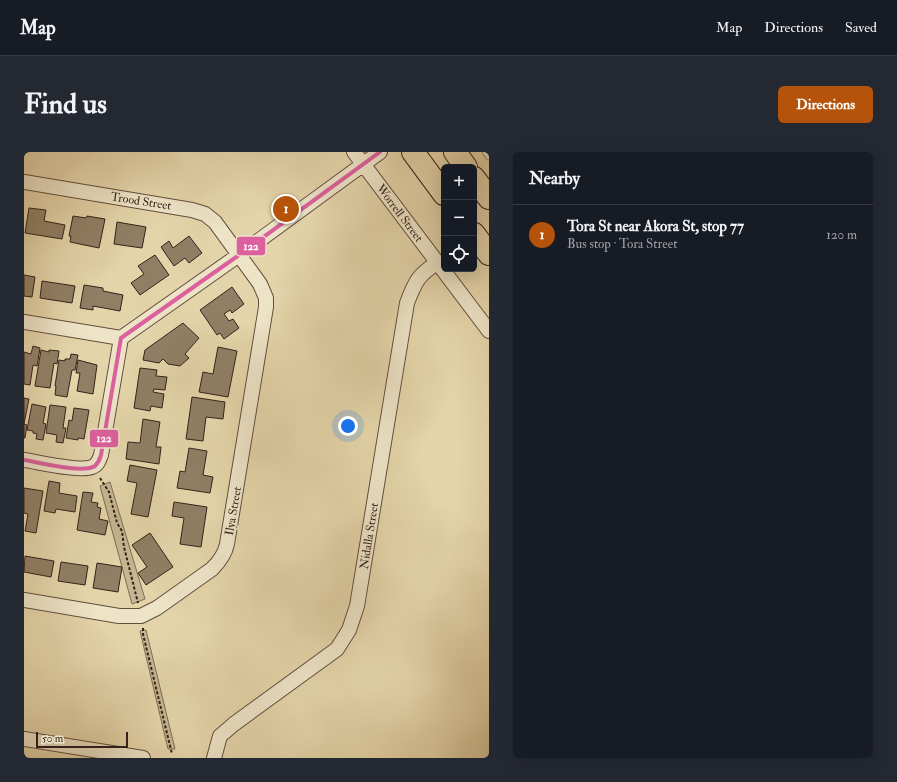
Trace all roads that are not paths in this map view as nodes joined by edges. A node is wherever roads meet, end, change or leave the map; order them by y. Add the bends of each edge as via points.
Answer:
1 (354, 152) edge
2 (413, 152) edge
3 (455, 152) edge
4 (486, 152) edge
5 (378, 153) edge
6 (489, 156) edge
7 (364, 164) junction
8 (464, 164) edge
9 (24, 182) edge
10 (477, 182) edge
11 (441, 190) edge
12 (489, 198) edge
13 (476, 236) edge
14 (489, 254) edge
15 (239, 255) junction
16 (437, 263) junction
17 (24, 322) edge
18 (489, 331) edge
19 (121, 338) junction
20 (24, 460) edge
21 (24, 600) edge
22 (24, 739) edge
23 (143, 758) edge
24 (214, 758) edge

1 - 7 street, Worrell Street
2 - 11 highway
3 - 8 highway
4 - 6 lane
5 - 7 street
7 - 15 street
7 - 16 street, Worrell Street
9 - 15 street, Trood Street via 199,211 215,222
10 - 12 highway
13 - 14 highway
15 - 19 street
15 - 21 street, Ilya Street via 262,288 266,307 227,544 222,557 212,569 157,608 141,616 119,616
16 - 18 street, Worrell Street
16 - 24 street, Nidalla Street via 423,273 414,284 407,303 357,606 349,630 337,649 220,736
17 - 19 street
19 - 20 street via 101,454 97,464 81,469
22 - 23 street

